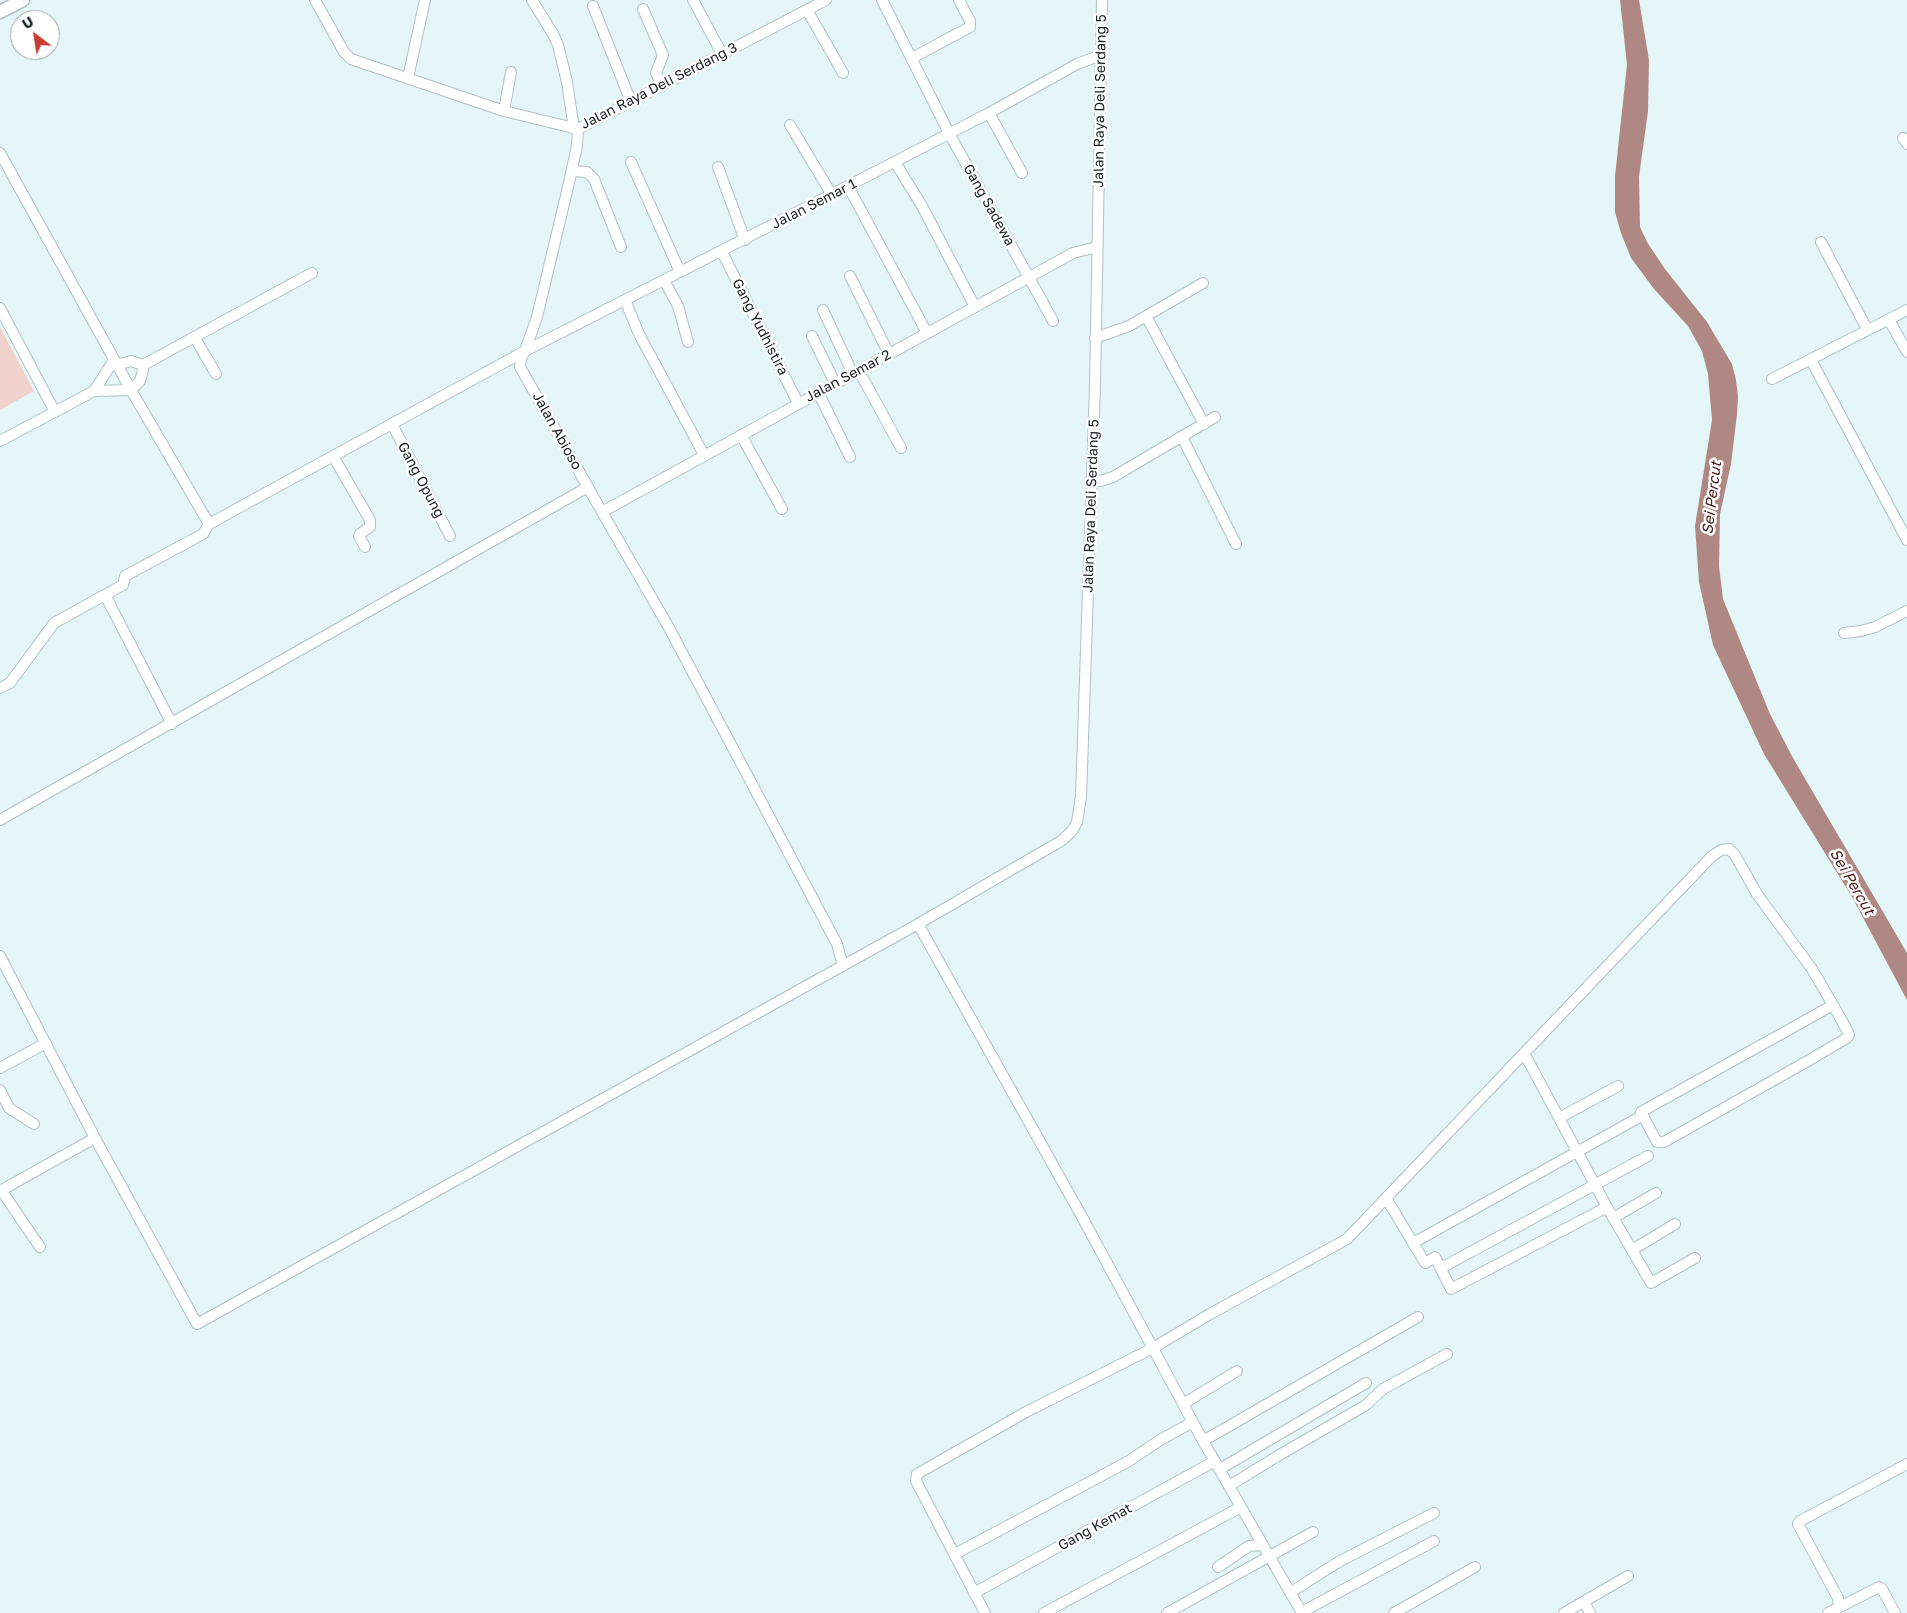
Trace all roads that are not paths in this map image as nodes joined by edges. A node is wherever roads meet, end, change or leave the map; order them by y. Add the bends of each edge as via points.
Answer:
1 (23, 0) edge
2 (315, 0) edge
3 (425, 0) edge
4 (532, 0) edge
5 (692, 0) edge
6 (882, 0) edge
7 (959, 0) edge
8 (1102, 0) edge
9 (820, 1) edge
10 (593, 6) dead end
11 (643, 9) dead end
12 (806, 10) junction
13 (0, 12) edge
14 (722, 54) junction
15 (1098, 55) junction
16 (912, 58) junction
17 (511, 72) dead end
18 (843, 73) dead end
19 (408, 78) junction
20 (662, 86) junction
21 (631, 102) junction
22 (504, 111) junction
23 (989, 113) junction
24 (790, 125) dead end
25 (576, 129) junction
26 (949, 133) junction
27 (0, 153) edge
28 (631, 162) dead end
29 (895, 162) junction
30 (718, 167) dead end
31 (572, 170) junction
32 (1022, 173) dead end
33 (848, 186) junction
34 (832, 195) junction
35 (745, 240) junction
36 (1821, 242) dead end
37 (622, 247) dead end
38 (1096, 247) junction
39 (722, 252) junction
40 (680, 272) junction
41 (312, 273) dead end
42 (850, 276) dead end
43 (1029, 277) junction
44 (664, 280) junction
45 (1203, 283) dead end
46 (625, 300) junction
47 (975, 307) junction
48 (0, 308) edge
49 (823, 310) dead end
50 (1907, 310) edge
51 (1146, 316) junction
52 (1889, 320) junction
53 (1053, 322) dead end
54 (1867, 330) junction
55 (927, 333) junction
56 (812, 336) dead end
57 (195, 338) junction
58 (1095, 338) junction
59 (688, 342) dead end
60 (533, 347) junction
61 (1907, 352) edge
62 (889, 354) junction
63 (1811, 360) junction
64 (116, 362) junction
65 (143, 365) junction
66 (856, 372) junction
67 (216, 374) dead end
68 (1772, 379) dead end
69 (836, 383) junction
70 (131, 390) junction
71 (94, 391) junction
72 (818, 392) junction
73 (798, 403) junction
74 (55, 412) junction
75 (1215, 417) dead end
76 (392, 424) junction
77 (1204, 424) junction
78 (741, 435) junction
79 (1182, 437) junction
80 (0, 441) edge
81 (901, 448) dead end
82 (704, 455) junction
83 (333, 456) junction
84 (850, 457) dead end
85 (1092, 480) junction
86 (588, 487) junction
87 (782, 509) dead end
88 (602, 512) junction
89 (209, 524) junction
90 (450, 536) dead end
91 (1907, 540) edge
92 (1236, 544) dead end
93 (365, 547) dead end
94 (104, 595) junction
95 (1907, 611) edge
96 (1844, 632) dead end
97 (0, 688) edge
98 (172, 724) junction
99 (0, 820) edge
100 (918, 924) junction
101 (0, 956) edge
102 (842, 966) junction
103 (1833, 1005) junction
104 (46, 1043) junction
105 (1524, 1053) junction
106 (0, 1068) edge
107 (1618, 1086) dead end
108 (0, 1090) edge
109 (1559, 1118) junction
110 (1638, 1118) dead end
111 (34, 1124) dead end
112 (95, 1138) junction
113 (1577, 1152) junction
114 (1648, 1156) dead end
115 (1595, 1184) junction
116 (1, 1191) edge
117 (1656, 1194) dead end
118 (1386, 1198) junction
119 (1607, 1207) junction
120 (1613, 1218) junction
121 (1675, 1224) dead end
122 (1413, 1243) junction
123 (40, 1247) dead end
124 (1632, 1250) junction
125 (1695, 1258) dead end
126 (1441, 1268) junction
127 (1418, 1317) dead end
128 (1153, 1348) junction
129 (1447, 1354) dead end
130 (1237, 1372) dead end
131 (1366, 1383) dead end
132 (1183, 1404) junction
133 (1193, 1422) junction
134 (1203, 1441) junction
135 (1907, 1464) edge
136 (1218, 1465) junction
137 (1229, 1486) junction
138 (1241, 1507) junction
139 (1434, 1513) dead end
140 (1313, 1532) dead end
141 (1434, 1541) dead end
142 (1263, 1545) junction
143 (955, 1554) junction
144 (1270, 1556) junction
145 (1218, 1567) dead end
146 (1475, 1567) dead end
147 (1628, 1576) dead end
148 (1291, 1592) junction
149 (974, 1593) junction
150 (1584, 1602) junction
151 (1839, 1607) junction
152 (1299, 1612) edge
153 (984, 1613) edge
154 (1044, 1613) edge
155 (1167, 1613) edge
156 (1394, 1613) edge
157 (1564, 1613) edge
158 (1590, 1613) edge
159 (1828, 1613) edge
160 (1895, 1613) edge

1 - 13 main road
2 - 19 street, Jalan Raya Deli Serdang 3 via 350,59
3 - 19 street
4 - 25 street, Jalan Abioso via 558,45
5 - 14 street
6 - 16 street, Gang Sadewa
7 - 16 street via 970,27
8 - 15 street, Jalan Raya Deli Serdang 5
9 - 12 street, Jalan Raya Deli Serdang 3
10 - 21 street
11 - 20 street via 663,55 656,73
12 - 14 street, Jalan Raya Deli Serdang 3
12 - 18 street
14 - 20 street, Jalan Raya Deli Serdang 3
15 - 23 street, Jalan Semar 1
15 - 38 street, Jalan Raya Deli Serdang 5
16 - 26 street, Gang Sadewa
17 - 22 street
19 - 22 street, Jalan Raya Deli Serdang 3
20 - 21 street, Jalan Raya Deli Serdang 3
21 - 25 street, Jalan Raya Deli Serdang 3
22 - 25 street, Jalan Raya Deli Serdang 3
23 - 26 street, Jalan Semar 1
23 - 32 street
24 - 34 street
25 - 31 street, Jalan Abioso via 577,146
26 - 29 street, Jalan Semar 1
26 - 43 street, Gang Sadewa
27 - 64 street
28 - 40 street
29 - 33 street, Jalan Semar 1
29 - 47 street
30 - 35 street
31 - 37 street via 587,172 594,179
31 - 60 street, Jalan Abioso
33 - 34 street, Jalan Semar 1
33 - 55 street
34 - 35 street, Jalan Semar 1
35 - 39 street, Jalan Semar 1
36 - 54 street
38 - 43 street, Jalan Semar 2 via 1073,253
38 - 58 street, Jalan Raya Deli Serdang 5
39 - 40 street, Jalan Semar 1
39 - 73 street, Gang Yudhistira
40 - 44 street, Jalan Semar 1
41 - 57 street
42 - 62 street
43 - 47 street, Jalan Semar 2
43 - 53 street, Gang Sadewa
44 - 46 street, Jalan Semar 1
44 - 59 street via 678,306
45 - 51 street
46 - 60 street, Jalan Semar 1
46 - 82 street via 639,334
47 - 55 street, Jalan Semar 2
48 - 74 street
49 - 66 street
50 - 52 street
51 - 58 street
51 - 77 street
52 - 54 street
52 - 61 street
54 - 63 street
55 - 62 street, Jalan Semar 2
56 - 69 street
57 - 65 street
57 - 67 street
58 - 85 street, Jalan Raya Deli Serdang 5
60 - 76 street, Jalan Semar 1
60 - 86 street, Jalan Abioso via 521,358 520,366
62 - 66 street, Jalan Semar 2
63 - 68 street
63 - 91 street
64 - 65 street via 131,361
64 - 70 street
64 - 71 street
65 - 70 street via 140,381
66 - 69 street, Jalan Semar 2
66 - 81 street
69 - 72 street, Jalan Semar 2
70 - 71 street
70 - 89 street
71 - 74 street
72 - 73 street, Jalan Semar 2
72 - 84 street
73 - 78 street, Jalan Semar 2
74 - 80 street
75 - 77 street
76 - 83 street, Jalan Semar 1
76 - 90 street, Gang Opung
77 - 79 street
78 - 82 street, Jalan Semar 2
78 - 87 street
79 - 85 street via 1113,477 1101,482
79 - 92 street
82 - 88 street, Jalan Semar 2
83 - 89 street, Jalan Semar 1
83 - 93 street via 371,523 359,538
85 - 100 street, Jalan Raya Deli Serdang 5 via 1081,797 1077,822 1061,841
86 - 88 street, Jalan Abioso
86 - 98 street
88 - 102 street, Jalan Abioso via 668,626 784,843 837,944
89 - 94 street, Jalan Semar 1 via 203,534 124,576 123,584
94 - 97 street via 54,623 10,683
94 - 98 street
95 - 96 street via 1875,627
98 - 99 street
100 - 102 street, Jalan Raya Deli Serdang 5
100 - 128 street
101 - 104 street
102 - 112 street, Jalan Raya Deli Serdang 5 via 197,1324
103 - 103 street via 1641,1112 1657,1142 1664,1142 1847,1038 1848,1032
103 - 105 street via 1812,969 1757,894 1735,855 1729,849 1722,850 1711,857
104 - 106 street
104 - 112 street
105 - 109 street
105 - 118 street
107 - 109 street
108 - 111 street via 9,1108
109 - 113 street
110 - 113 street
112 - 116 street
113 - 115 street
113 - 122 street
114 - 115 street
115 - 119 street
115 - 126 street
116 - 123 street
117 - 120 street
118 - 122 street
118 - 128 street via 1341,1244
119 - 120 street
119 - 126 street via 1451,1289
120 - 124 street
121 - 124 street
122 - 126 street via 1425,1263 1435,1257
124 - 125 street via 1652,1283
127 - 134 street
128 - 132 street
128 - 143 street via 1026,1412 917,1474 916,1481
129 - 137 street via 1383,1389 1366,1405
130 - 132 street
131 - 136 street, Gang Kemat
132 - 133 street
133 - 134 street
133 - 143 street via 1129,1461
134 - 136 street
135 - 151 street via 1798,1524 1838,1598
136 - 137 street
136 - 149 street, Gang Kemat
137 - 138 street
138 - 142 street
138 - 154 street
139 - 148 street via 1340,1561
140 - 144 street
141 - 152 street
142 - 144 street
142 - 145 street via 1249,1546
143 - 149 street
144 - 148 street
144 - 155 street
146 - 156 street
147 - 150 street
148 - 152 street
149 - 153 street
150 - 157 street
150 - 158 street
151 - 159 street
151 - 160 street via 1879,1587

